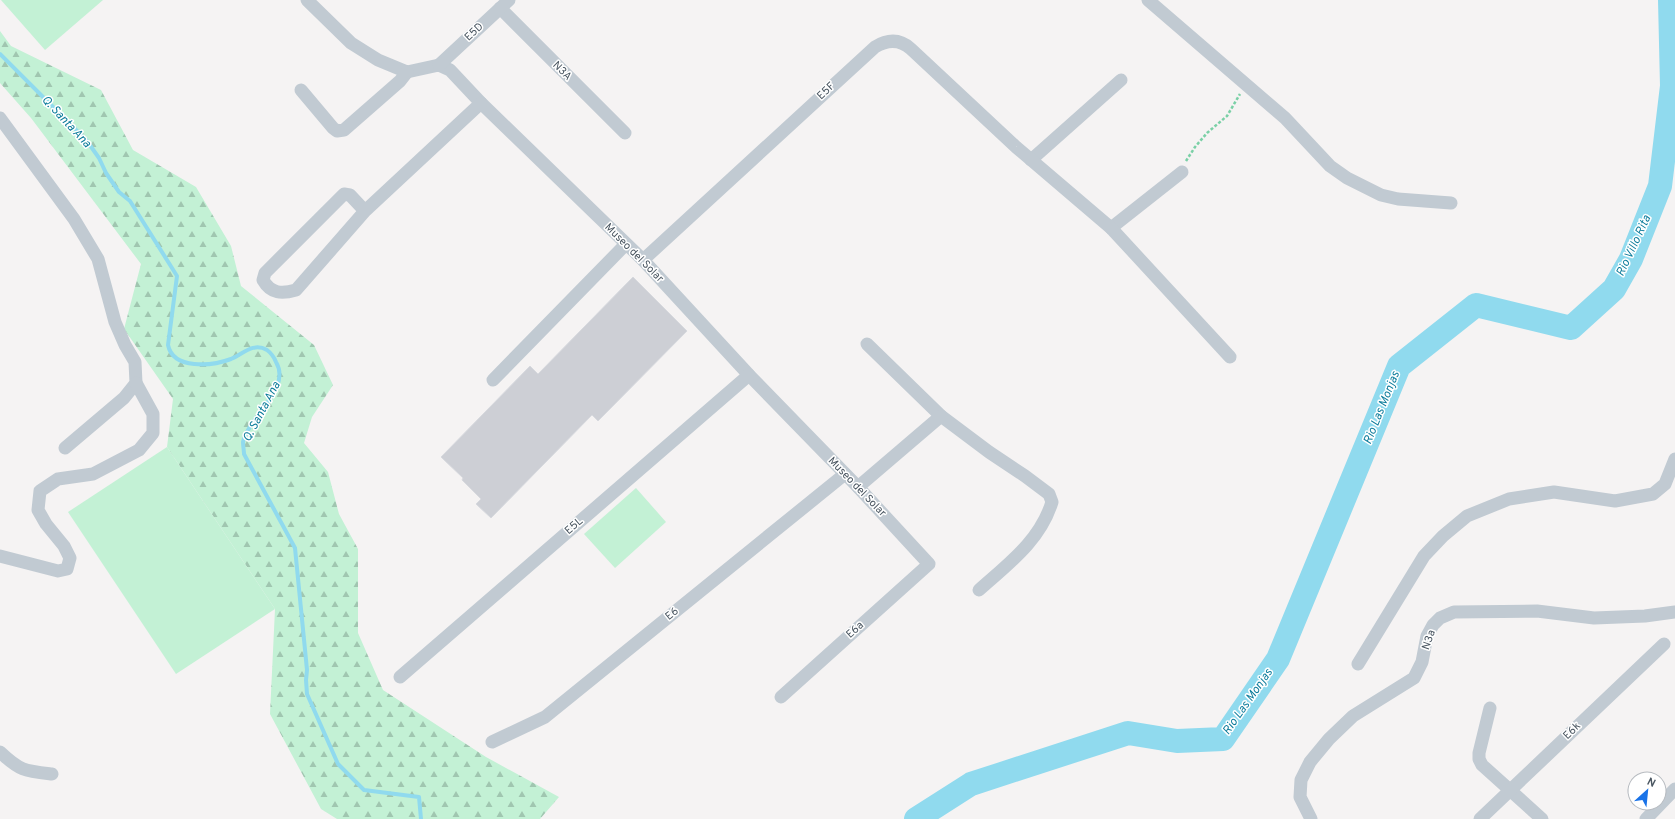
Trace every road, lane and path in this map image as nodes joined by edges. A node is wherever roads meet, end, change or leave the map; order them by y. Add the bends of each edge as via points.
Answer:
1 (307, 0) edge
2 (1148, 0) edge
3 (505, 4) edge
4 (439, 65) junction
5 (407, 72) junction
6 (1238, 78) junction
7 (1121, 80) dead end
8 (301, 90) dead end
9 (481, 103) junction
10 (0, 118) edge
11 (625, 133) dead end
12 (1031, 160) junction
13 (1182, 172) joint
14 (1451, 203) dead end
15 (364, 210) junction
16 (1111, 228) junction
17 (626, 244) junction
18 (643, 260) junction
19 (867, 344) dead end
20 (1230, 357) dead end
21 (749, 375) junction
22 (493, 380) dead end
23 (136, 383) junction
24 (942, 416) junction
25 (65, 448) dead end
26 (1675, 459) edge
27 (845, 474) junction
28 (858, 487) junction
29 (0, 556) edge
30 (929, 564) joint
31 (979, 590) dead end
32 (1675, 612) edge
33 (1664, 644) dead end
34 (1358, 664) dead end
35 (400, 677) dead end
36 (781, 697) dead end
37 (1490, 708) dead end
38 (492, 742) dead end
39 (0, 752) edge
40 (52, 774) dead end
41 (1675, 789) edge
42 (1511, 790) junction
43 (1311, 819) edge
44 (1480, 819) edge
45 (1542, 819) edge
46 (1646, 819) edge

1 - 5 street via 351,43 378,60
2 - 6 street
3 - 4 street, E5D
3 - 11 street, N3A
4 - 5 street
4 - 9 street, Museo del Solar via 450,70
5 - 8 street via 344,130 337,131 333,128
6 - 13 path via 1240,93 1235,104 1227,116 1195,147
6 - 14 street via 1285,118 1330,166 1347,178 1381,195 1398,199
7 - 12 street
9 - 15 street
9 - 17 street, Museo del Solar
10 - 23 street via 74,219 98,259 115,322 135,362
12 - 16 street, E5F
12 - 18 street, E5F via 905,44 890,40 882,42
13 - 16 street
15 - 15 street via 350,195 344,194 265,273 263,280 266,286 284,293 296,290
16 - 20 street, E5F
17 - 18 street, Museo del Solar
17 - 22 street
18 - 21 street, Museo del Solar
19 - 24 street
21 - 27 street, Museo del Solar
21 - 35 street, E5L
23 - 25 street via 124,398
23 - 29 street via 153,414 153,433 139,450 93,474 58,479 40,491 38,510 70,558 67,569 58,571
24 - 28 street
24 - 31 street via 1049,494 1052,502 1039,530 1024,550
26 - 34 street via 1665,484 1654,494 1615,501 1554,492 1509,499 1467,516 1424,556
27 - 28 street, Museo del Solar
27 - 38 street, E6 via 545,717
28 - 30 street, Museo del Solar
30 - 36 street, E6a
32 - 43 street, N3a via 1594,618 1537,611 1454,612 1440,618 1427,636 1422,662 1414,678 1353,716 1310,762 1302,780 1300,797
33 - 42 street, E6k
37 - 42 street via 1479,759 1482,766
39 - 40 street via 15,765 29,772
41 - 46 street
42 - 44 street, E6k
42 - 45 street

